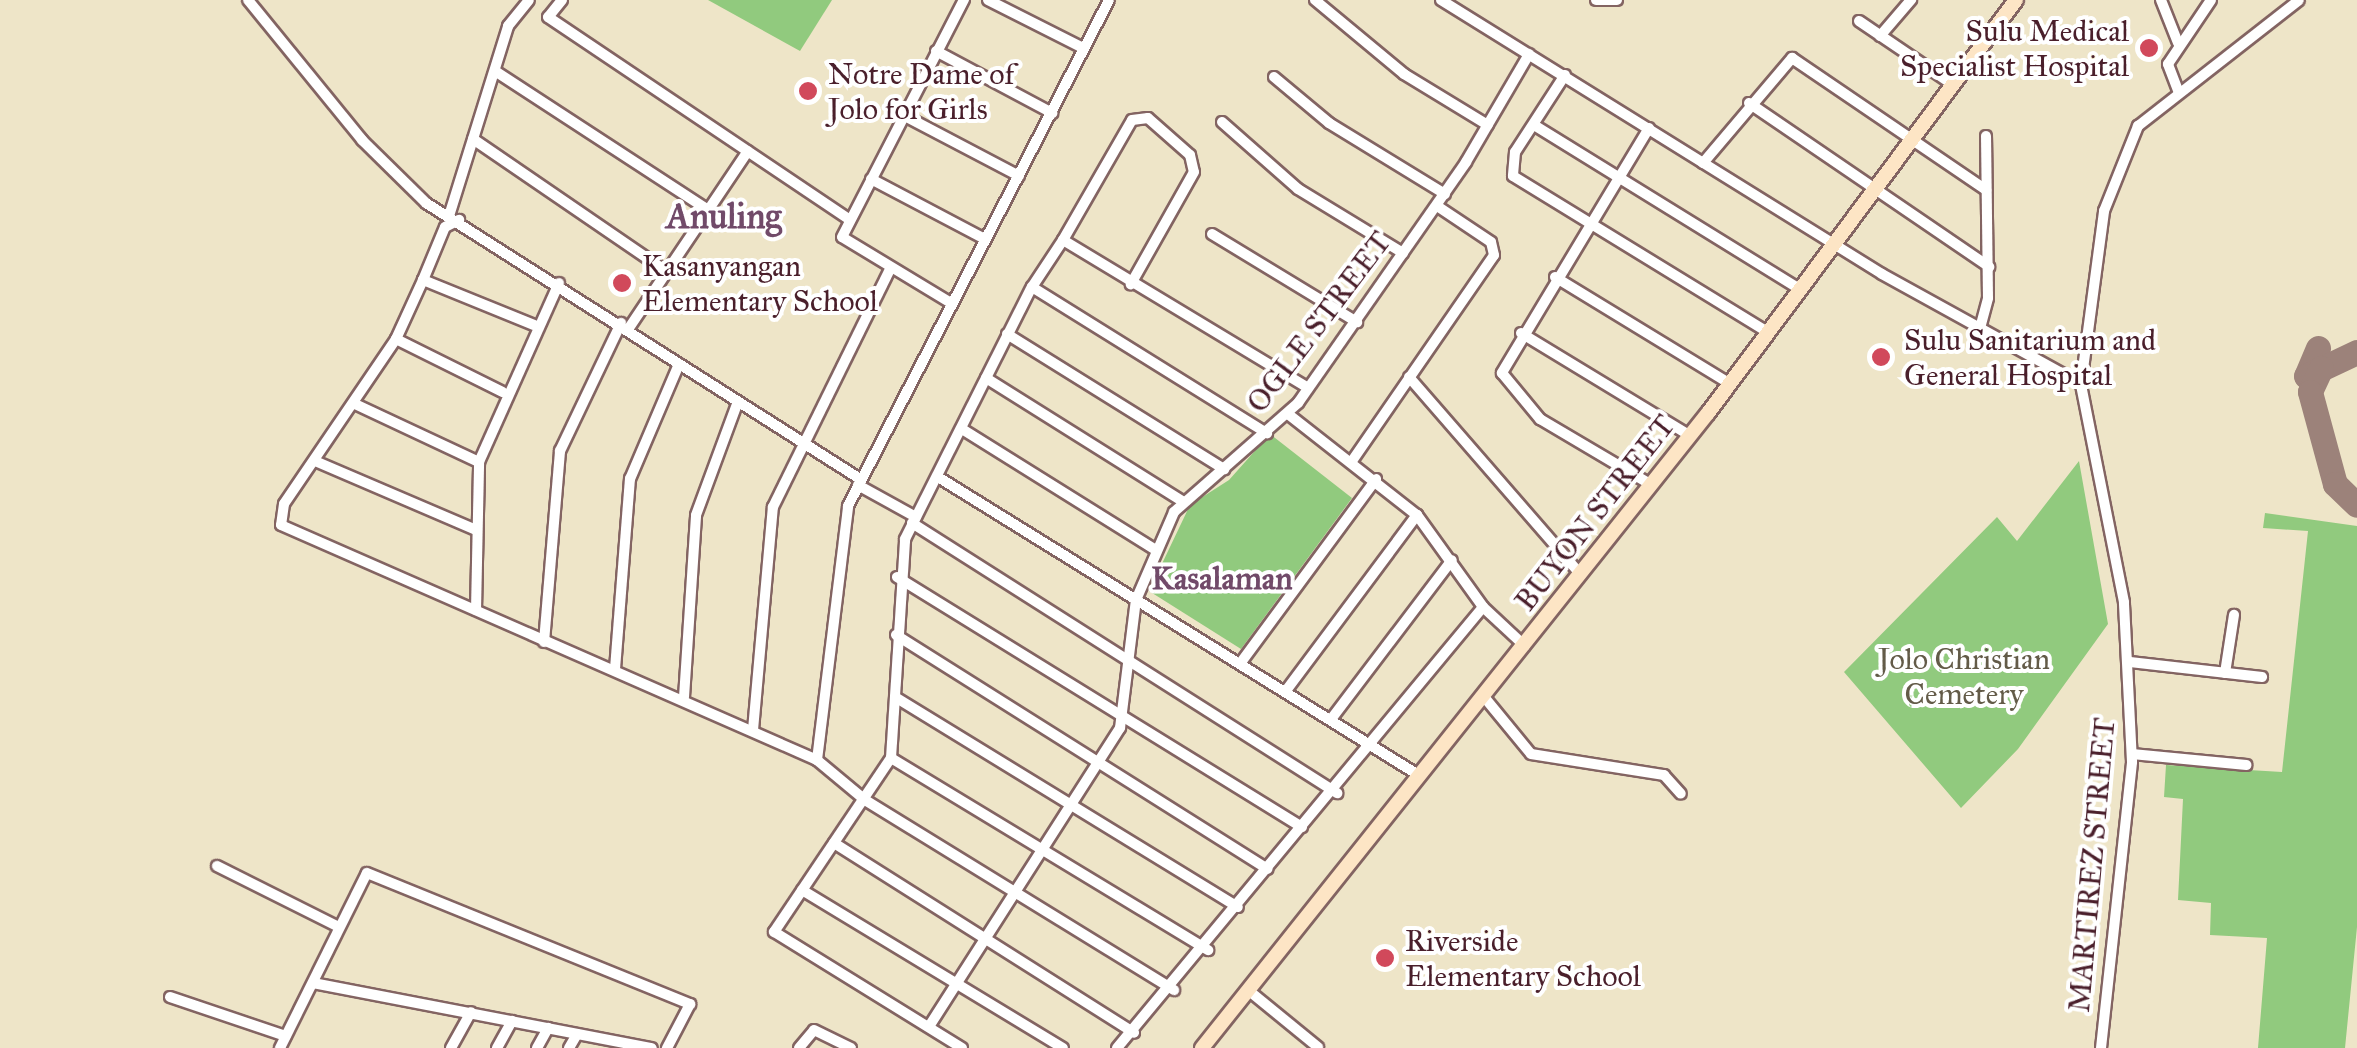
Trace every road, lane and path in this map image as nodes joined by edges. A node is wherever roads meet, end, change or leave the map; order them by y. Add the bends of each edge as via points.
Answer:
1 (248, 0) edge
2 (529, 0) edge
3 (562, 0) edge
4 (964, 0) edge
5 (988, 0) edge
6 (1109, 0) edge
7 (1315, 0) edge
8 (1441, 0) edge
9 (1596, 0) edge
10 (1616, 0) edge
11 (1911, 0) edge
12 (2016, 0) edge
13 (2161, 0) edge
14 (2211, 0) edge
15 (2299, 0) edge
16 (1858, 21) dead end
17 (1880, 36) junction
18 (2178, 43) junction
19 (1083, 48) junction
20 (936, 51) junction
21 (1528, 54) junction
22 (495, 70) junction
23 (1274, 76) dead end
24 (1565, 76) junction
25 (1952, 84) junction
26 (2178, 92) junction
27 (1749, 103) junction
28 (1052, 113) junction
29 (904, 115) junction
30 (1222, 122) dead end
31 (1534, 124) junction
32 (1488, 125) junction
33 (1649, 128) junction
34 (1986, 136) dead end
35 (1912, 138) junction
36 (473, 139) junction
37 (748, 151) junction
38 (1702, 163) junction
39 (1019, 176) junction
40 (1618, 178) junction
41 (871, 179) junction
42 (1874, 190) junction
43 (1986, 190) junction
44 (1445, 194) junction
45 (1436, 206) junction
46 (708, 210) junction
47 (449, 216) junction
48 (849, 219) junction
49 (461, 220) junction
50 (1588, 224) junction
51 (1212, 234) dead end
52 (985, 238) junction
53 (1063, 240) junction
54 (1835, 244) junction
55 (1403, 252) junction
56 (1989, 267) junction
57 (890, 269) junction
58 (666, 271) junction
59 (1555, 276) junction
60 (423, 280) junction
61 (559, 283) junction
62 (1131, 284) junction
63 (1032, 287) junction
64 (1801, 290) junction
65 (951, 304) junction
66 (1357, 322) junction
67 (534, 325) junction
68 (625, 326) junction
69 (1768, 332) junction
70 (1979, 332) junction
71 (1521, 333) junction
72 (1007, 334) junction
73 (396, 339) junction
74 (679, 364) junction
75 (986, 378) junction
76 (1409, 378) junction
77 (1730, 384) junction
78 (2081, 384) junction
79 (1308, 388) junction
80 (504, 392) junction
81 (355, 404) junction
82 (738, 404) junction
83 (1288, 414) junction
84 (962, 429) junction
85 (1267, 434) junction
86 (1690, 436) junction
87 (799, 444) junction
88 (315, 460) junction
89 (1352, 460) junction
90 (480, 462) junction
91 (1224, 469) junction
92 (938, 477) junction
93 (1376, 479) junction
94 (859, 482) junction
95 (1650, 484) junction
96 (1182, 502) junction
97 (1417, 514) junction
98 (914, 520) junction
99 (476, 530) junction
100 (1156, 550) junction
101 (1452, 560) junction
102 (1581, 575) junction
103 (898, 577) junction
104 (1136, 600) junction
105 (1483, 607) junction
106 (476, 610) junction
107 (2234, 615) dead end
108 (896, 635) junction
109 (544, 642) junction
110 (1526, 646) junction
111 (1131, 659) junction
112 (1242, 662) junction
113 (2130, 662) junction
114 (615, 669) junction
115 (2226, 673) junction
116 (2262, 677) dead end
117 (1288, 688) junction
118 (684, 697) junction
119 (894, 697) junction
120 (1485, 698) junction
121 (1126, 716) junction
122 (1332, 718) junction
123 (753, 730) junction
124 (1374, 744) junction
125 (2132, 754) junction
126 (891, 758) junction
127 (817, 760) junction
128 (1097, 763) junction
129 (2246, 765) dead end
130 (1420, 776) junction
131 (1337, 793) junction
132 (1681, 794) dead end
133 (865, 800) junction
134 (1068, 806) junction
135 (1302, 827) junction
136 (834, 844) junction
137 (1041, 850) junction
138 (217, 866) dead end
139 (1268, 868) junction
140 (802, 890) junction
141 (1014, 894) junction
142 (1238, 908) junction
143 (339, 927) junction
144 (986, 933) junction
145 (1208, 950) junction
146 (958, 980) junction
147 (313, 983) junction
148 (1174, 990) junction
149 (1254, 994) junction
150 (170, 997) dead end
151 (471, 1012) junction
152 (512, 1021) junction
153 (930, 1025) junction
154 (548, 1028) junction
155 (1134, 1033) junction
156 (576, 1034) junction
157 (286, 1036) junction
158 (1211, 1045) edge
159 (1318, 1047) edge
160 (280, 1048) edge
161 (451, 1048) edge
162 (497, 1048) edge
163 (538, 1048) edge
164 (569, 1048) edge
165 (652, 1048) edge
166 (668, 1048) edge
167 (799, 1048) edge
168 (850, 1048) edge
169 (962, 1048) edge
170 (1063, 1048) edge
171 (1117, 1048) edge
172 (2101, 1048) edge

1 - 47 street via 362,140
2 - 22 street via 508,26
3 - 37 street via 548,16
4 - 20 street
5 - 19 street
6 - 19 street
7 - 32 street via 1404,74
8 - 21 street
9 - 10 street
11 - 17 street
12 - 25 main road, BUYON STREET
13 - 18 street
14 - 18 street
15 - 26 street, MARTIREZ STREET
16 - 17 street
17 - 25 street
18 - 26 street via 2166,72
19 - 28 street
20 - 28 street
20 - 29 street
21 - 24 street
21 - 32 street, OGLE STREET
22 - 36 street
22 - 46 street
23 - 44 street via 1328,123
24 - 31 street
24 - 33 street
25 - 35 main road, BUYON STREET
26 - 78 street, MARTIREZ STREET via 2138,126 2115,166
27 - 35 street via 1797,59
27 - 38 street
27 - 42 street
28 - 39 street
29 - 39 street
29 - 41 street
30 - 55 street via 1298,189
31 - 40 street
31 - 50 street via 1512,176
32 - 44 street, OGLE STREET
33 - 38 street
33 - 40 street
34 - 43 street
35 - 42 main road, BUYON STREET
35 - 43 street
36 - 47 street
36 - 58 street
37 - 46 street
37 - 48 street
38 - 54 street
39 - 52 street
40 - 50 street
40 - 64 street
41 - 48 street
41 - 52 street
42 - 54 main road, BUYON STREET
42 - 56 street
43 - 56 street
44 - 45 street, OGLE STREET
45 - 55 street, OGLE STREET
45 - 76 street via 1495,250
46 - 58 street
47 - 49 street
48 - 57 street via 845,244
49 - 60 street via 445,227
49 - 61 street
50 - 59 street
50 - 69 street
51 - 66 street
52 - 65 street
53 - 62 street
53 - 62 street via 1132,120 1148,118 1190,155 1194,172
53 - 63 street
54 - 64 main road, BUYON STREET
54 - 70 street
55 - 66 street, OGLE STREET
56 - 70 street
57 - 65 street
57 - 87 street
58 - 68 street
59 - 71 street
59 - 77 street
60 - 67 street
60 - 73 street
61 - 67 street
61 - 68 street
62 - 79 street
63 - 72 street
63 - 85 street
64 - 69 main road, BUYON STREET
65 - 94 street
66 - 79 street, OGLE STREET
67 - 80 street
68 - 74 street
68 - 109 street via 560,451
69 - 77 main road, BUYON STREET
70 - 78 street
71 - 86 street
71 - 95 street via 1502,364 1519,400
72 - 75 street
72 - 91 street
73 - 80 street
73 - 81 street
74 - 82 street
74 - 114 street via 630,479
75 - 84 street
75 - 96 street
76 - 89 street
76 - 102 street
77 - 86 main road, BUYON STREET
78 - 113 street, MARTIREZ STREET
79 - 83 street, OGLE STREET
80 - 90 street
81 - 88 street
81 - 90 street
82 - 87 street
82 - 118 street via 700,498
83 - 85 street, OGLE STREET
83 - 89 street
84 - 92 street
84 - 100 street
85 - 91 street, OGLE STREET
86 - 95 main road, BUYON STREET
87 - 94 street
87 - 123 street via 766,546
88 - 99 street
88 - 106 street via 281,524
89 - 93 street
90 - 99 street
91 - 96 street, OGLE STREET
92 - 98 street
92 - 104 street
93 - 97 street
93 - 112 street
94 - 98 street
94 - 127 street via 838,539
95 - 102 main road, BUYON STREET
96 - 100 street, OGLE STREET
97 - 101 street
97 - 117 street
98 - 103 street
98 - 111 street
99 - 106 street
100 - 104 street, OGLE STREET
101 - 105 street
101 - 122 street
102 - 110 main road, BUYON STREET
103 - 108 street
103 - 121 street
104 - 111 street, OGLE STREET
104 - 112 street
105 - 110 street
105 - 124 street
106 - 109 street
107 - 115 street
108 - 119 street
108 - 128 street
109 - 114 street
110 - 120 main road, BUYON STREET
111 - 121 street, OGLE STREET
111 - 131 street
112 - 117 street
113 - 115 street
113 - 125 street, MARTIREZ STREET
114 - 118 street
115 - 116 street
117 - 122 street
118 - 123 street
119 - 126 street
119 - 134 street
120 - 130 main road, BUYON STREET
120 - 132 street via 1531,754 1664,775
121 - 128 street, OGLE STREET
121 - 135 street
122 - 124 street
123 - 127 street
124 - 130 street
124 - 131 street
125 - 129 street
125 - 172 street, MARTIREZ STREET
126 - 133 street
126 - 137 street
127 - 133 street
128 - 134 street, OGLE STREET
128 - 139 street
130 - 149 main road, BUYON STREET
131 - 135 street
133 - 136 street
133 - 141 street
134 - 137 street, OGLE STREET
134 - 142 street
135 - 139 street
136 - 140 street
136 - 144 street
137 - 141 street, OGLE STREET
137 - 145 street
138 - 143 street
139 - 142 street
140 - 146 street
140 - 153 street via 775,928 778,940
141 - 144 street, OGLE STREET
141 - 148 street
142 - 145 street
143 - 147 street
143 - 166 street via 367,873 690,1004
144 - 146 street, OGLE STREET
144 - 155 street
145 - 148 street
146 - 153 street, OGLE STREET
146 - 170 street
147 - 151 street
147 - 157 street
148 - 155 street
149 - 158 main road, BUYON STREET
149 - 159 street
150 - 157 street
151 - 152 street
151 - 161 street
152 - 154 street
152 - 162 street
153 - 169 street
154 - 156 street
154 - 163 street
155 - 171 street
156 - 164 street
156 - 165 street
157 - 160 street
167 - 168 street via 814,1030

